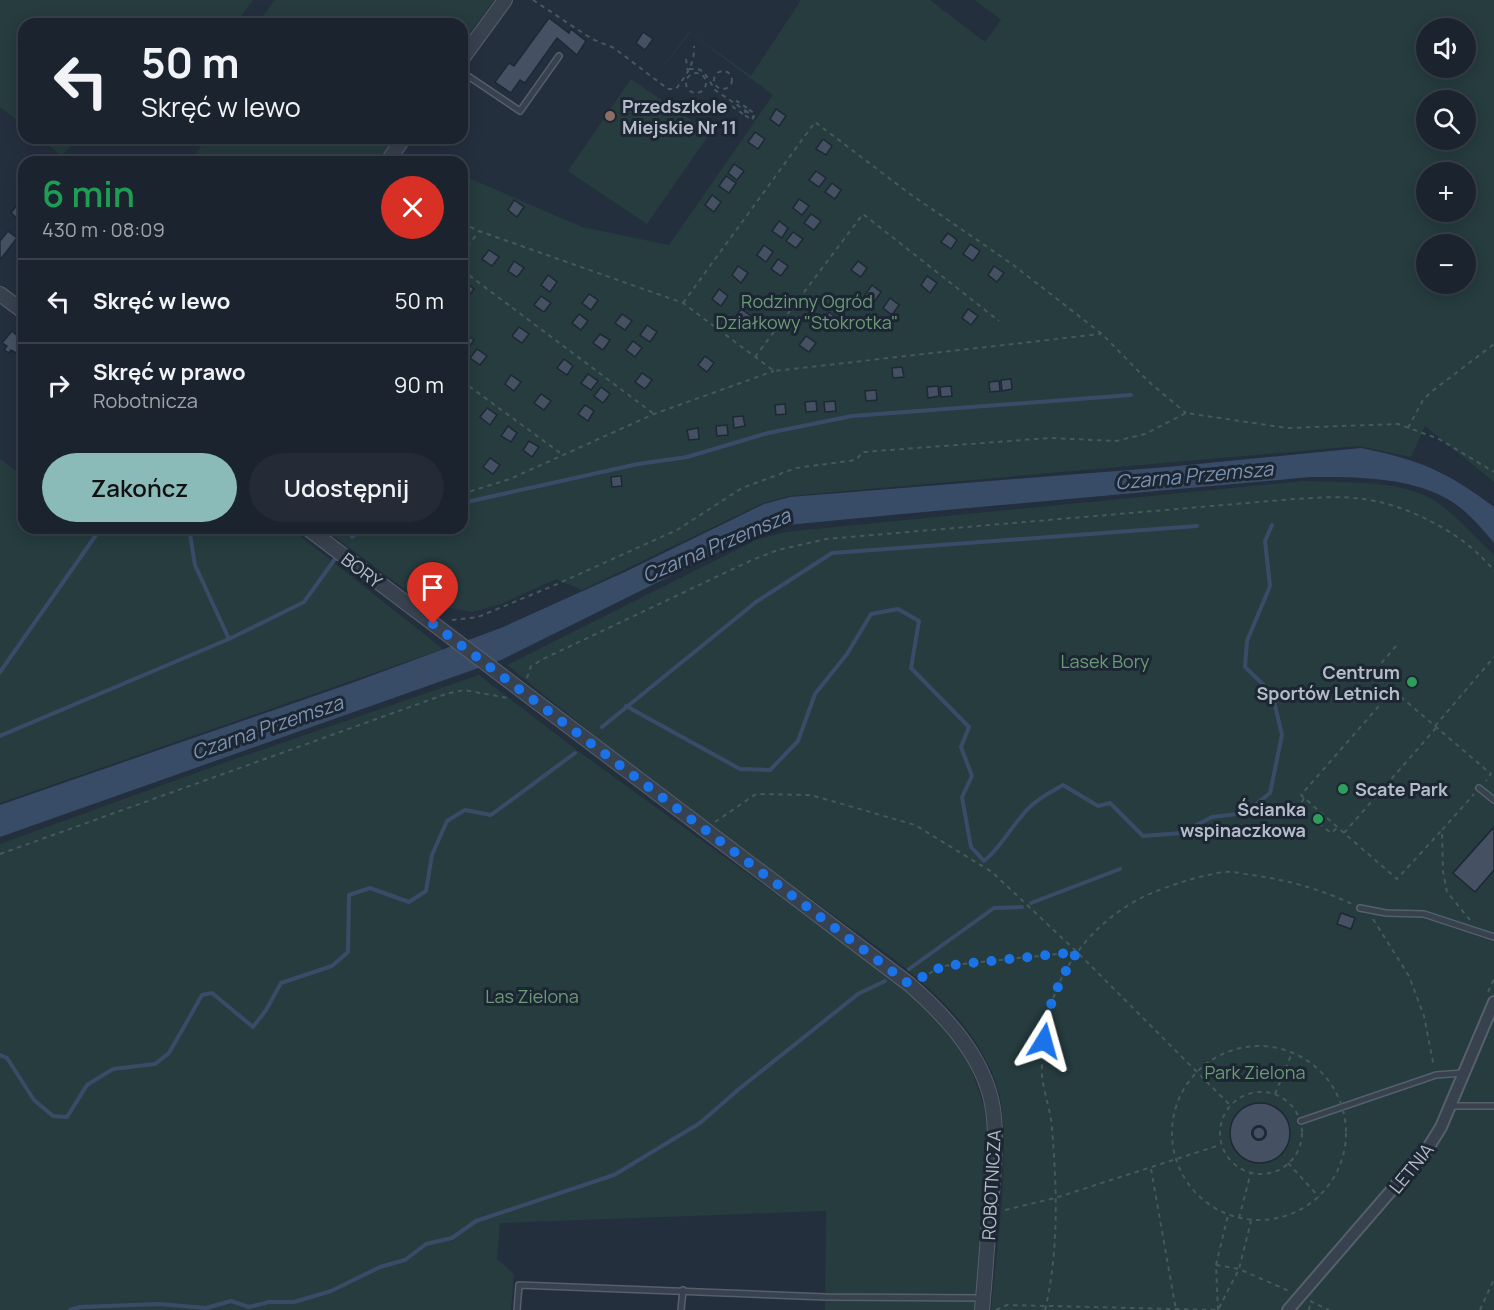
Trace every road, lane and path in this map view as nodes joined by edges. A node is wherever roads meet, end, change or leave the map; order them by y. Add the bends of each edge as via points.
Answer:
1 (505, 0) edge
2 (533, 0) edge
3 (694, 46) dead end
4 (468, 51) edge
5 (559, 56) dead end
6 (686, 59) dead end
7 (688, 73) junction
8 (468, 76) edge
9 (714, 86) junction
10 (726, 98) junction
11 (754, 117) dead end
12 (726, 124) dead end
13 (468, 226) edge
14 (479, 231) junction
15 (468, 247) edge
16 (468, 274) edge
17 (0, 294) edge
18 (683, 303) junction
19 (18, 308) edge
20 (999, 321) dead end
21 (1102, 334) junction
22 (1494, 344) edge
23 (755, 357) junction
24 (774, 371) junction
25 (468, 385) edge
26 (1186, 413) junction
27 (654, 414) junction
28 (1408, 428) junction
29 (563, 455) junction
30 (1494, 472) edge
31 (468, 492) edge
32 (315, 534) edge
33 (1494, 571) edge
34 (448, 621) dead end
35 (1396, 646) dead end
36 (1494, 657) edge
37 (1393, 690) junction
38 (521, 691) junction
39 (1435, 727) junction
40 (648, 785) joint
41 (1479, 788) junction
42 (1304, 798) junction
43 (1494, 800) edge
44 (1338, 827) junction
45 (706, 828) junction
46 (1442, 830) junction
47 (1344, 833) junction
48 (0, 854) edge
49 (1360, 908) junction
50 (1476, 930) junction
51 (1494, 938) edge
52 (1077, 952) junction
53 (909, 984) junction
54 (1494, 1002) edge
55 (1292, 1053) junction
56 (1198, 1072) junction
57 (1464, 1072) junction
58 (1436, 1075) junction
59 (1275, 1094) junction
60 (1230, 1106) junction
61 (1450, 1106) junction
62 (1494, 1106) edge
63 (1342, 1107) junction
64 (1301, 1121) junction
65 (1222, 1145) junction
66 (1177, 1160) junction
67 (1288, 1163) junction
68 (1151, 1169) junction
69 (1251, 1172) junction
70 (1319, 1197) junction
71 (1055, 1198) junction
72 (990, 1214) junction
73 (1228, 1215) junction
74 (1239, 1218) junction
75 (1251, 1221) junction
76 (1216, 1265) junction
77 (1239, 1269) junction
78 (1494, 1279) edge
79 (683, 1290) junction
80 (1300, 1296) junction
81 (983, 1304) edge
82 (1045, 1308) edge
83 (1176, 1309) edge
84 (517, 1310) edge
85 (681, 1310) edge
86 (995, 1310) edge
87 (1217, 1310) edge
88 (1288, 1310) edge
89 (1329, 1310) edge
90 (1479, 1310) edge

1 - 4 street
2 - 7 path via 592,39 614,48 668,89 676,89
3 - 7 path via 695,57
5 - 8 lane via 520,111
6 - 7 path
7 - 7 path via 688,89 697,93 703,90 703,75
7 - 9 path via 698,69
9 - 9 path via 724,90 733,79 725,71 719,72
9 - 10 path
10 - 11 path
10 - 12 path
13 - 14 path
14 - 15 path
14 - 18 path
16 - 27 path
17 - 19 street
18 - 21 path via 815,122
18 - 23 path
20 - 23 path via 863,214
21 - 24 path
21 - 26 path
22 - 28 path via 1431,392
23 - 24 path
24 - 27 path
25 - 29 path
26 - 28 path via 1287,428 1398,424
26 - 34 path via 1145,434 1116,441 1050,438 863,452 856,460 796,468 742,488 677,530 555,585 478,617
27 - 29 path
28 - 30 path via 1439,439
29 - 31 path via 510,479
32 - 38 street, BORY
33 - 38 path via 1445,529 1393,506 1355,498 1294,499 880,534 799,545 752,560 543,659 529,669
35 - 37 path via 1373,674
36 - 39 path
37 - 39 path
37 - 42 path via 1301,795
38 - 40 street, BORY
38 - 48 path via 446,694
39 - 41 path via 1491,774
39 - 47 path
40 - 45 street, ROBOTNICZA
41 - 43 lane
41 - 46 path
42 - 44 path
42 - 44 path via 1299,807 1331,832
44 - 47 path
45 - 52 path via 756,794 811,795 915,825 992,872
45 - 53 street, ROBOTNICZA
46 - 47 path via 1396,879
46 - 50 path via 1447,892
49 - 50 lane via 1424,914
49 - 52 path via 1326,891 1275,878 1227,872 1184,880 1139,898 1101,925
49 - 58 path via 1373,919 1409,976 1424,1016
50 - 51 lane
52 - 53 path via 943,966
52 - 56 path
52 - 71 path via 1051,999 1045,1025 1042,1074 1052,1127
53 - 72 street, ROBOTNICZA via 959,1034 987,1089 994,1114 995,1149
54 - 57 street, LETNIA
55 - 56 path via 1273,1047 1232,1050
55 - 59 path
55 - 63 path via 1318,1069
56 - 60 path
56 - 66 path via 1186,1086 1175,1113 1173,1142
57 - 58 lane
57 - 61 street, LETNIA
58 - 63 lane
59 - 60 path via 1251,1093
59 - 64 path via 1291,1104
60 - 65 path via 1221,1124
61 - 62 lane
61 - 80 street, LETNIA via 1420,1159
63 - 64 lane
63 - 70 path via 1347,1130 1344,1155
64 - 67 path via 1298,1151
65 - 66 path
65 - 69 path via 1238,1167
66 - 68 path
66 - 73 path via 1185,1179
67 - 69 path via 1270,1172
67 - 70 path
68 - 71 path
68 - 83 path
69 - 74 path
70 - 75 path via 1285,1215
71 - 72 path
71 - 82 path via 1054,1248
72 - 81 street, ROBOTNICZA
73 - 74 path
73 - 76 path
74 - 75 path
75 - 77 path
76 - 77 path
76 - 77 path via 1218,1310
77 - 80 path
78 - 90 path
79 - 81 lane
79 - 84 lane via 519,1285
79 - 85 lane
80 - 88 street, LETNIA
80 - 89 path
82 - 83 path
82 - 86 path via 1007,1305
83 - 87 path

